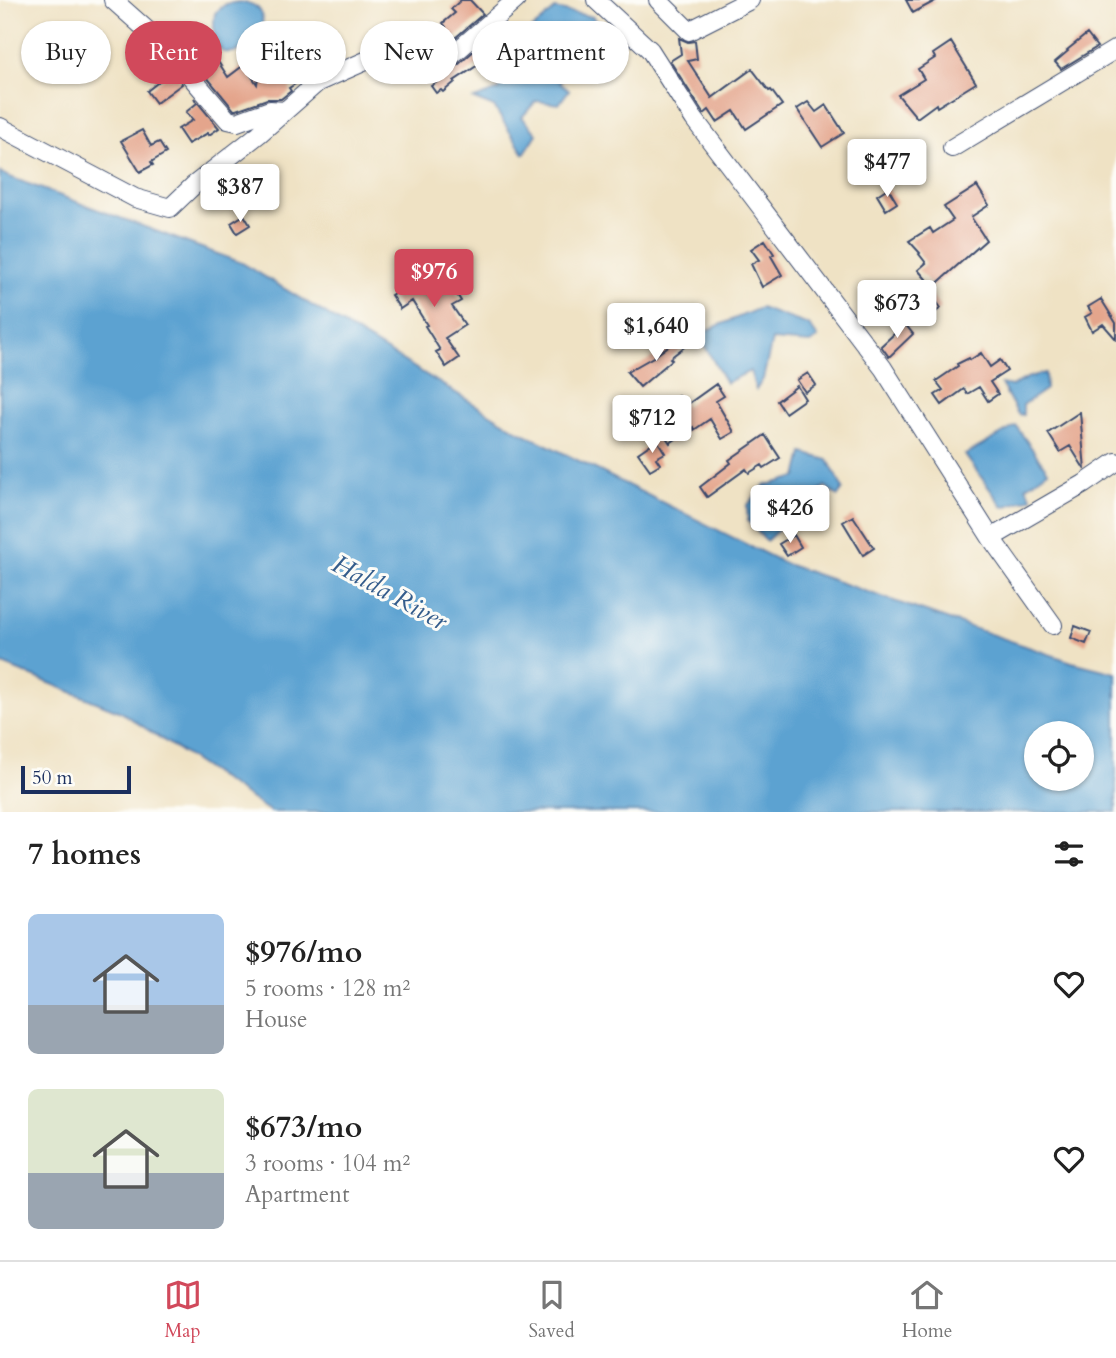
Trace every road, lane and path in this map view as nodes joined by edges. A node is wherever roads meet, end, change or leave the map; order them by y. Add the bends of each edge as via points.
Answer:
1 (113, 0) edge
2 (516, 0) edge
3 (596, 0) edge
4 (657, 0) edge
5 (750, 0) edge
6 (1116, 49) edge
7 (285, 111) junction
8 (0, 127) edge
9 (951, 148) dead end
10 (1116, 462) edge
11 (991, 538) junction
12 (1054, 625) dead end

1 - 7 street via 186,64 192,78 228,120
2 - 7 street via 436,69 395,48 318,82
3 - 11 street via 650,50 694,119 883,368
4 - 5 street via 689,32
6 - 9 street
7 - 8 street via 170,208 135,198
10 - 11 street
11 - 12 street

